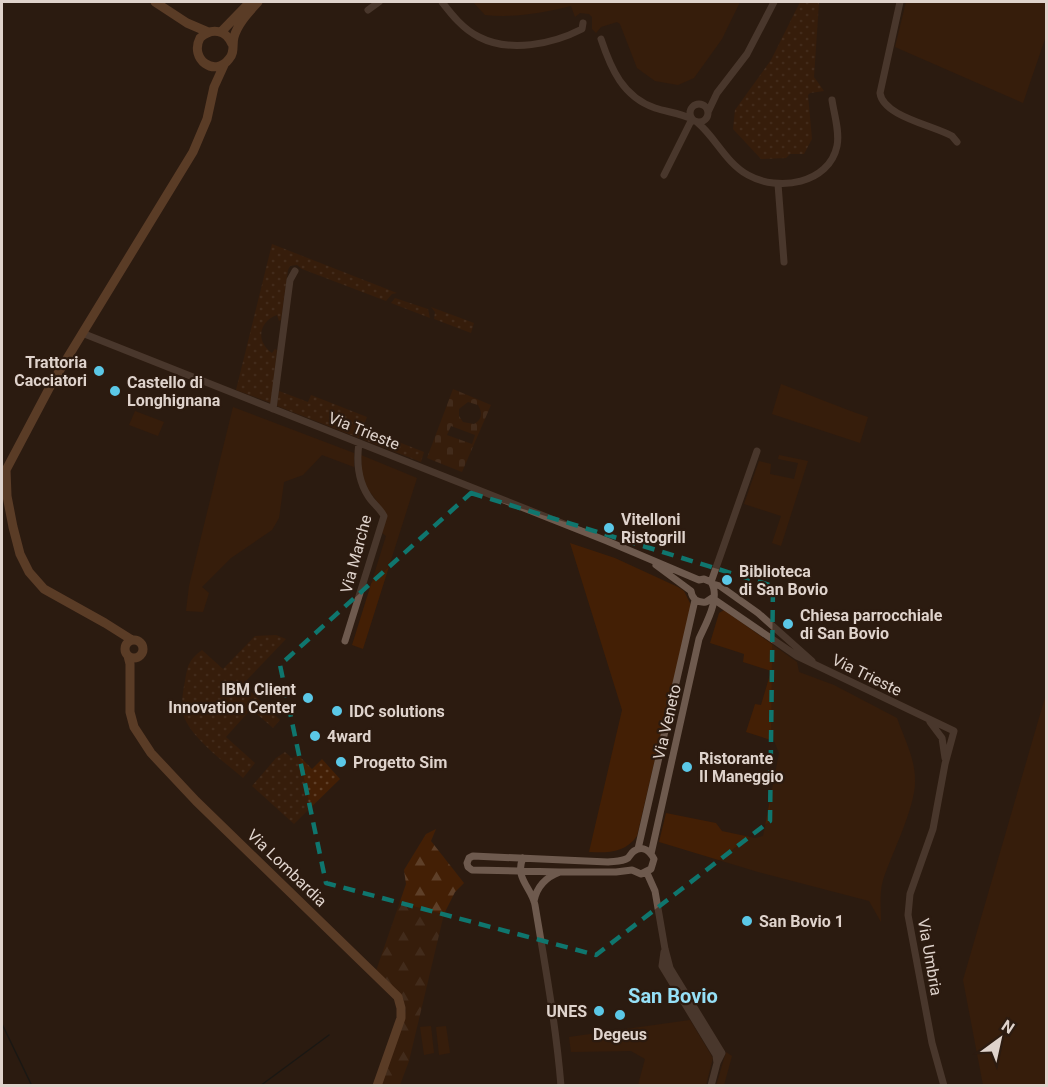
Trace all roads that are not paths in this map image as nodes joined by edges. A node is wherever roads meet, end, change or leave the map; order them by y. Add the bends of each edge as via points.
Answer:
1 (154, 2) edge
2 (251, 2) edge
3 (258, 2) edge
4 (379, 2) edge
5 (442, 2) edge
6 (774, 2) edge
7 (900, 2) edge
8 (368, 10) dead end
9 (187, 23) junction
10 (583, 23) dead end
11 (208, 32) junction
12 (222, 32) junction
13 (601, 39) dead end
14 (198, 41) junction
15 (232, 44) junction
16 (206, 64) junction
17 (224, 64) junction
18 (214, 87) junction
19 (717, 93) junction
20 (832, 100) dead end
21 (695, 105) junction
22 (668, 111) junction
23 (707, 114) junction
24 (694, 120) junction
25 (716, 140) junction
26 (957, 142) dead end
27 (664, 175) dead end
28 (778, 184) junction
29 (784, 262) dead end
30 (295, 271) dead end
31 (82, 333) junction
32 (273, 409) junction
33 (359, 443) junction
34 (757, 452) dead end
35 (5, 464) edge
36 (636, 553) junction
37 (699, 580) junction
38 (712, 583) junction
39 (691, 591) junction
40 (712, 598) junction
41 (695, 600) junction
42 (345, 641) dead end
43 (129, 642) junction
44 (132, 657) junction
45 (816, 665) junction
46 (926, 718) junction
47 (954, 731) joint
48 (945, 764) junction
49 (638, 849) junction
50 (651, 854) junction
51 (629, 857) junction
52 (523, 858) junction
53 (520, 870) junction
54 (632, 870) junction
55 (560, 872) junction
56 (647, 873) junction
57 (534, 901) junction
58 (377, 1086) edge
59 (561, 1086) edge
60 (711, 1086) edge
61 (944, 1086) edge

1 - 9 street
2 - 12 street
3 - 15 street via 240,24
4 - 8 street
5 - 10 street via 477,36 503,44 560,39 582,29
6 - 19 street via 747,54
7 - 26 street via 881,101 947,133
9 - 11 street
9 - 14 street
11 - 12 street
11 - 14 street
12 - 15 street
13 - 22 street via 616,76 627,90 640,101
14 - 16 street via 198,55
15 - 17 street via 232,56
16 - 17 street
16 - 18 street
17 - 18 street
18 - 31 street via 207,119 193,152
19 - 21 street
19 - 23 street
20 - 28 street via 837,146 827,166 809,178
21 - 22 street via 679,112
21 - 23 street via 704,106
21 - 24 street via 690,113
22 - 24 street
23 - 24 street via 702,122
23 - 25 street
24 - 25 street
24 - 27 street
25 - 28 street via 739,169 763,182
28 - 29 street
30 - 32 street via 290,280
31 - 32 street, Via Trieste
31 - 35 street
32 - 33 street, Via Trieste
33 - 36 street, Via Trieste
33 - 42 street, Via Marche via 357,464 361,482 384,516
34 - 38 street
35 - 43 street via 9,508 20,554 29,572 44,589 105,623
36 - 37 street
36 - 39 street
37 - 38 street
37 - 39 street
38 - 40 street
38 - 45 street via 758,613
39 - 41 street
40 - 41 street via 704,603
40 - 45 street, Via Trieste
40 - 50 street, Via Veneto via 712,612 699,639
41 - 49 street, Via Veneto
43 - 44 street, Via Lombardia via 125,650
43 - 44 street, Via Lombardia via 138,641 143,648 142,654
44 - 58 street, Via Lombardia via 129,705 132,720 151,753 398,997 401,1018
45 - 46 street, Via Trieste
46 - 47 street, Via Trieste
46 - 48 street, Via Umbria via 942,738
47 - 48 street, Via Umbria
48 - 61 street, Via Umbria via 933,829 910,894 908,915
49 - 50 street
49 - 51 street
50 - 56 street via 653,866
51 - 52 street via 608,862
51 - 54 street
52 - 53 street
52 - 53 street via 473,856 467,863 472,870
53 - 55 street
53 - 57 street
54 - 55 street
54 - 56 street
55 - 57 street via 546,878
56 - 60 street via 655,891 670,968 722,1053
57 - 59 street

